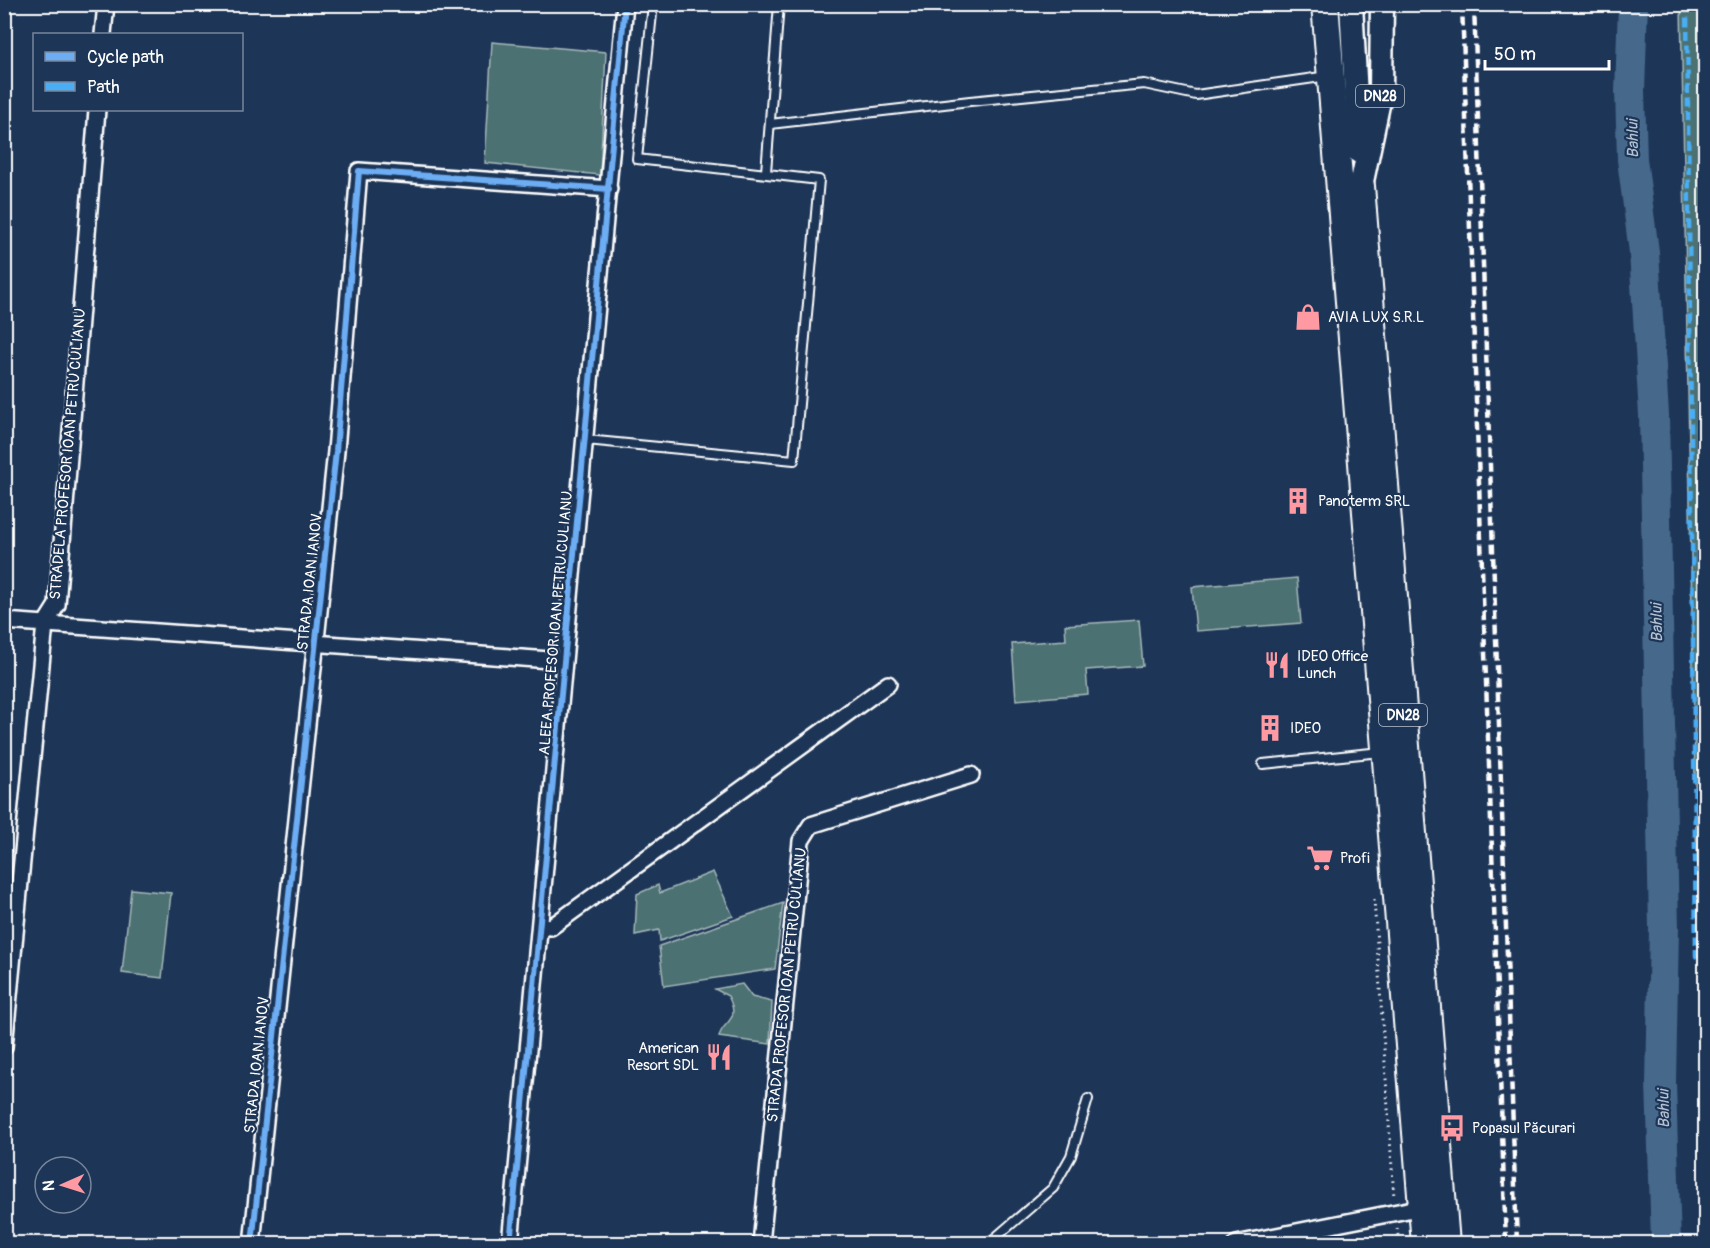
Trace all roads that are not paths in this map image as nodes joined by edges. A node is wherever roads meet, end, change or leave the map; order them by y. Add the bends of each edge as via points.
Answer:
1 (106, 4) edge
2 (625, 4) edge
3 (653, 4) edge
4 (780, 4) edge
5 (1325, 4) edge
6 (1351, 4) edge
7 (1382, 4) edge
8 (103, 33) edge
9 (1330, 76) junction
10 (97, 111) edge
11 (770, 124) junction
12 (765, 172) junction
13 (1361, 186) junction
14 (609, 189) junction
15 (586, 440) junction
16 (4, 621) edge
17 (45, 624) junction
18 (315, 643) junction
19 (564, 661) junction
20 (888, 684) dead end
21 (1386, 752) junction
22 (1263, 764) dead end
23 (971, 775) dead end
24 (541, 926) junction
25 (4, 1047) edge
26 (1088, 1099) dead end
27 (1423, 1207) junction
28 (252, 1244) edge
29 (510, 1244) edge
30 (761, 1244) edge
31 (988, 1244) edge
32 (1236, 1244) edge
33 (1425, 1244) edge
34 (1446, 1244) edge

1 - 8 street
2 - 14 street, ALEEA PROFESOR IOAN PETRU CULIANU
3 - 12 lane via 637,159
4 - 11 lane
5 - 9 highway, DN28
6 - 13 main road
7 - 13 main road, DN28 via 1380,91
9 - 11 lane via 1196,94 1144,84
9 - 21 highway, DN28
10 - 17 street, STRADELA PROFESOR IOAN PETRU CULIANU via 57,605
11 - 12 lane
12 - 15 lane via 819,180 794,460
13 - 34 highway, DN28
14 - 15 street, ALEEA PROFESOR IOAN PETRU CULIANU
14 - 18 street, STRADA IOAN IANOV via 359,171 336,451
15 - 19 street, ALEEA PROFESOR IOAN PETRU CULIANU
16 - 17 street
17 - 18 street
17 - 25 street, STRADELA PROFESOR IOAN PETRU CULIANU
18 - 19 street
18 - 28 street, STRADA IOAN IANOV
19 - 24 street, ALEEA PROFESOR IOAN PETRU CULIANU
20 - 24 street via 551,927
21 - 22 lane
21 - 27 highway, DN28
23 - 30 street, STRADA PROFESOR IOAN PETRU CULIANU via 811,825 804,833
24 - 29 street, ALEEA PROFESOR IOAN PETRU CULIANU
26 - 31 lane via 1071,1156 1053,1188
27 - 32 street
27 - 33 highway, DN28

